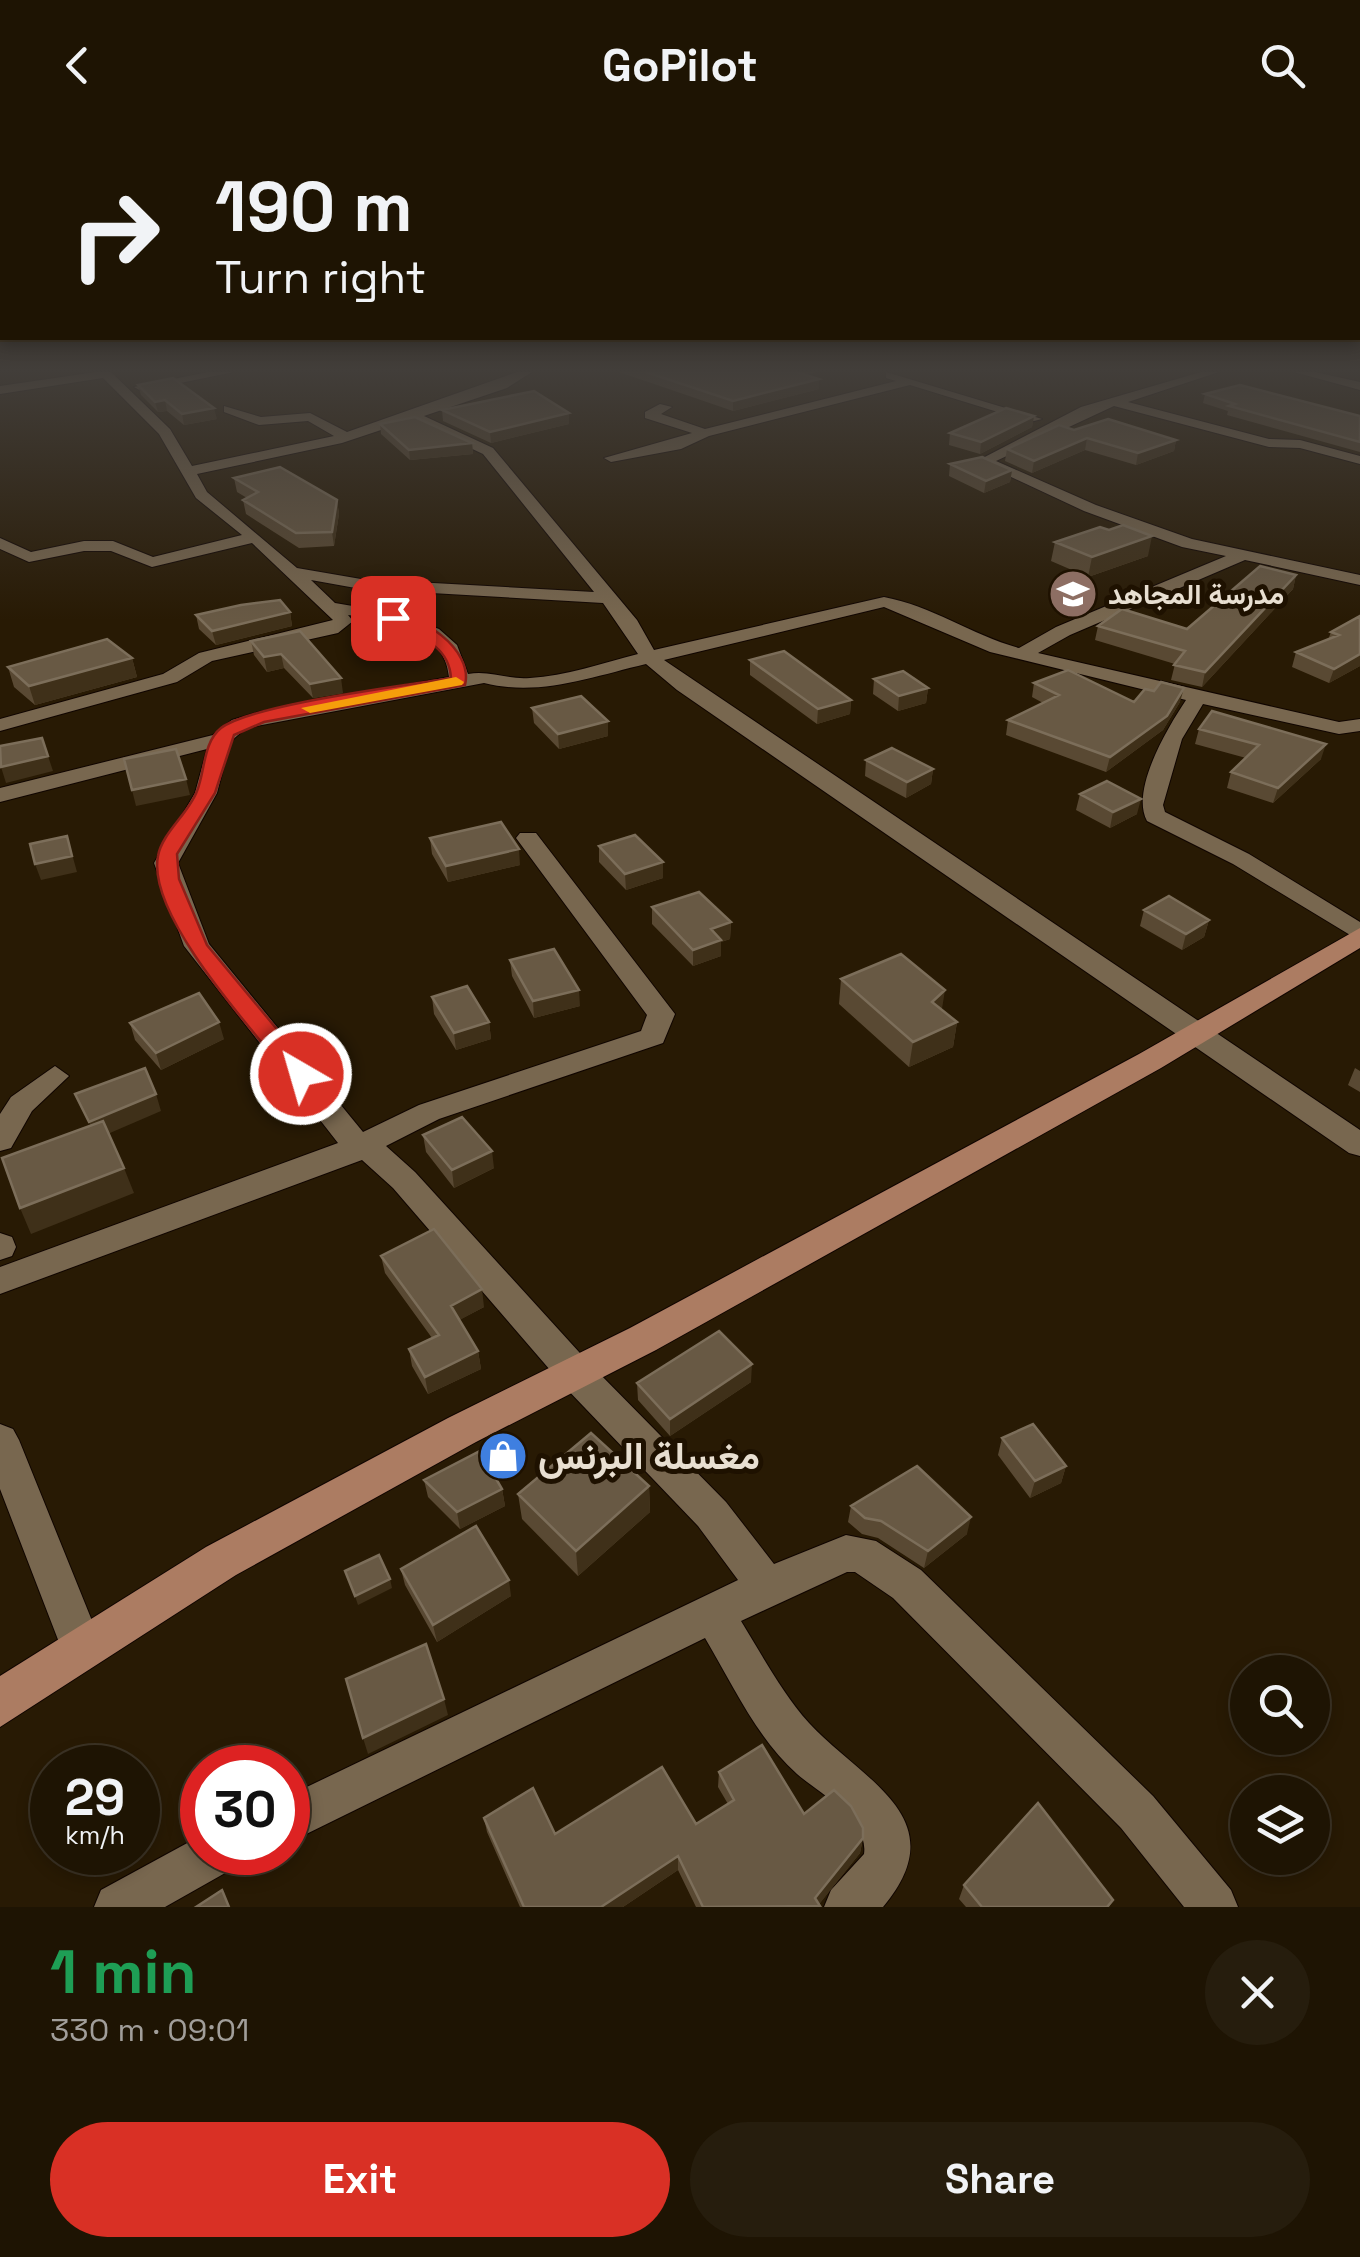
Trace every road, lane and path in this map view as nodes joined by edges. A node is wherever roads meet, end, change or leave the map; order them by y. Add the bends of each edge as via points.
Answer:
1 (179, 455) edge
2 (262, 455) edge
3 (491, 455) edge
4 (628, 455) edge
5 (996, 455) edge
6 (611, 458) dead end
7 (190, 471) junction
8 (255, 537) junction
9 (0, 543) edge
10 (1239, 557) junction
11 (293, 572) junction
12 (1360, 580) edge
13 (607, 598) junction
14 (334, 608) junction
15 (1021, 655) junction
16 (648, 656) junction
17 (459, 681) junction
18 (1199, 695) junction
19 (0, 725) edge
20 (1360, 725) edge
21 (220, 740) junction
22 (0, 794) edge
23 (528, 838) dead end
24 (1360, 935) edge
25 (1198, 1034) junction
26 (56, 1076) dead end
27 (0, 1140) edge
28 (1360, 1144) edge
29 (358, 1147) junction
30 (0, 1281) edge
31 (576, 1374) junction
32 (0, 1440) edge
33 (767, 1587) junction
34 (714, 1615) junction
35 (82, 1648) junction
36 (0, 1703) edge
37 (310, 1809) edge
38 (180, 1873) edge
39 (118, 1907) edge
40 (848, 1907) edge
41 (1214, 1907) edge

1 - 7 street
2 - 7 street
3 - 13 street
4 - 6 street
5 - 10 street via 984,461 1134,526
7 - 8 street via 201,495
8 - 9 street via 152,562 113,546 29,556
8 - 11 street
10 - 12 street via 1303,564
10 - 15 street
11 - 13 street via 360,584
11 - 14 street
13 - 16 street
14 - 17 street via 393,618 438,636 458,662
14 - 19 street via 344,621 340,626 206,657 170,678
15 - 16 street via 884,602
15 - 18 street
16 - 17 street via 526,685 493,676
16 - 25 street via 761,741
17 - 21 street via 259,718
18 - 20 street via 1339,728
18 - 24 street via 1171,739 1154,816 1242,860
21 - 22 street
21 - 29 street via 206,793 168,854 169,879 197,946
23 - 29 street via 652,1001 659,1028 642,1043 429,1112
24 - 25 main road
25 - 28 street
25 - 31 main road
26 - 27 street via 21,1104
29 - 30 street
29 - 31 street via 384,1160
31 - 33 street via 712,1514
31 - 35 main road via 221,1561
32 - 35 street
33 - 34 street
33 - 41 street via 846,1553 862,1554 907,1584 1136,1812
34 - 37 street
34 - 40 street via 792,1735 885,1832 886,1855 875,1878
35 - 36 main road
38 - 39 street

